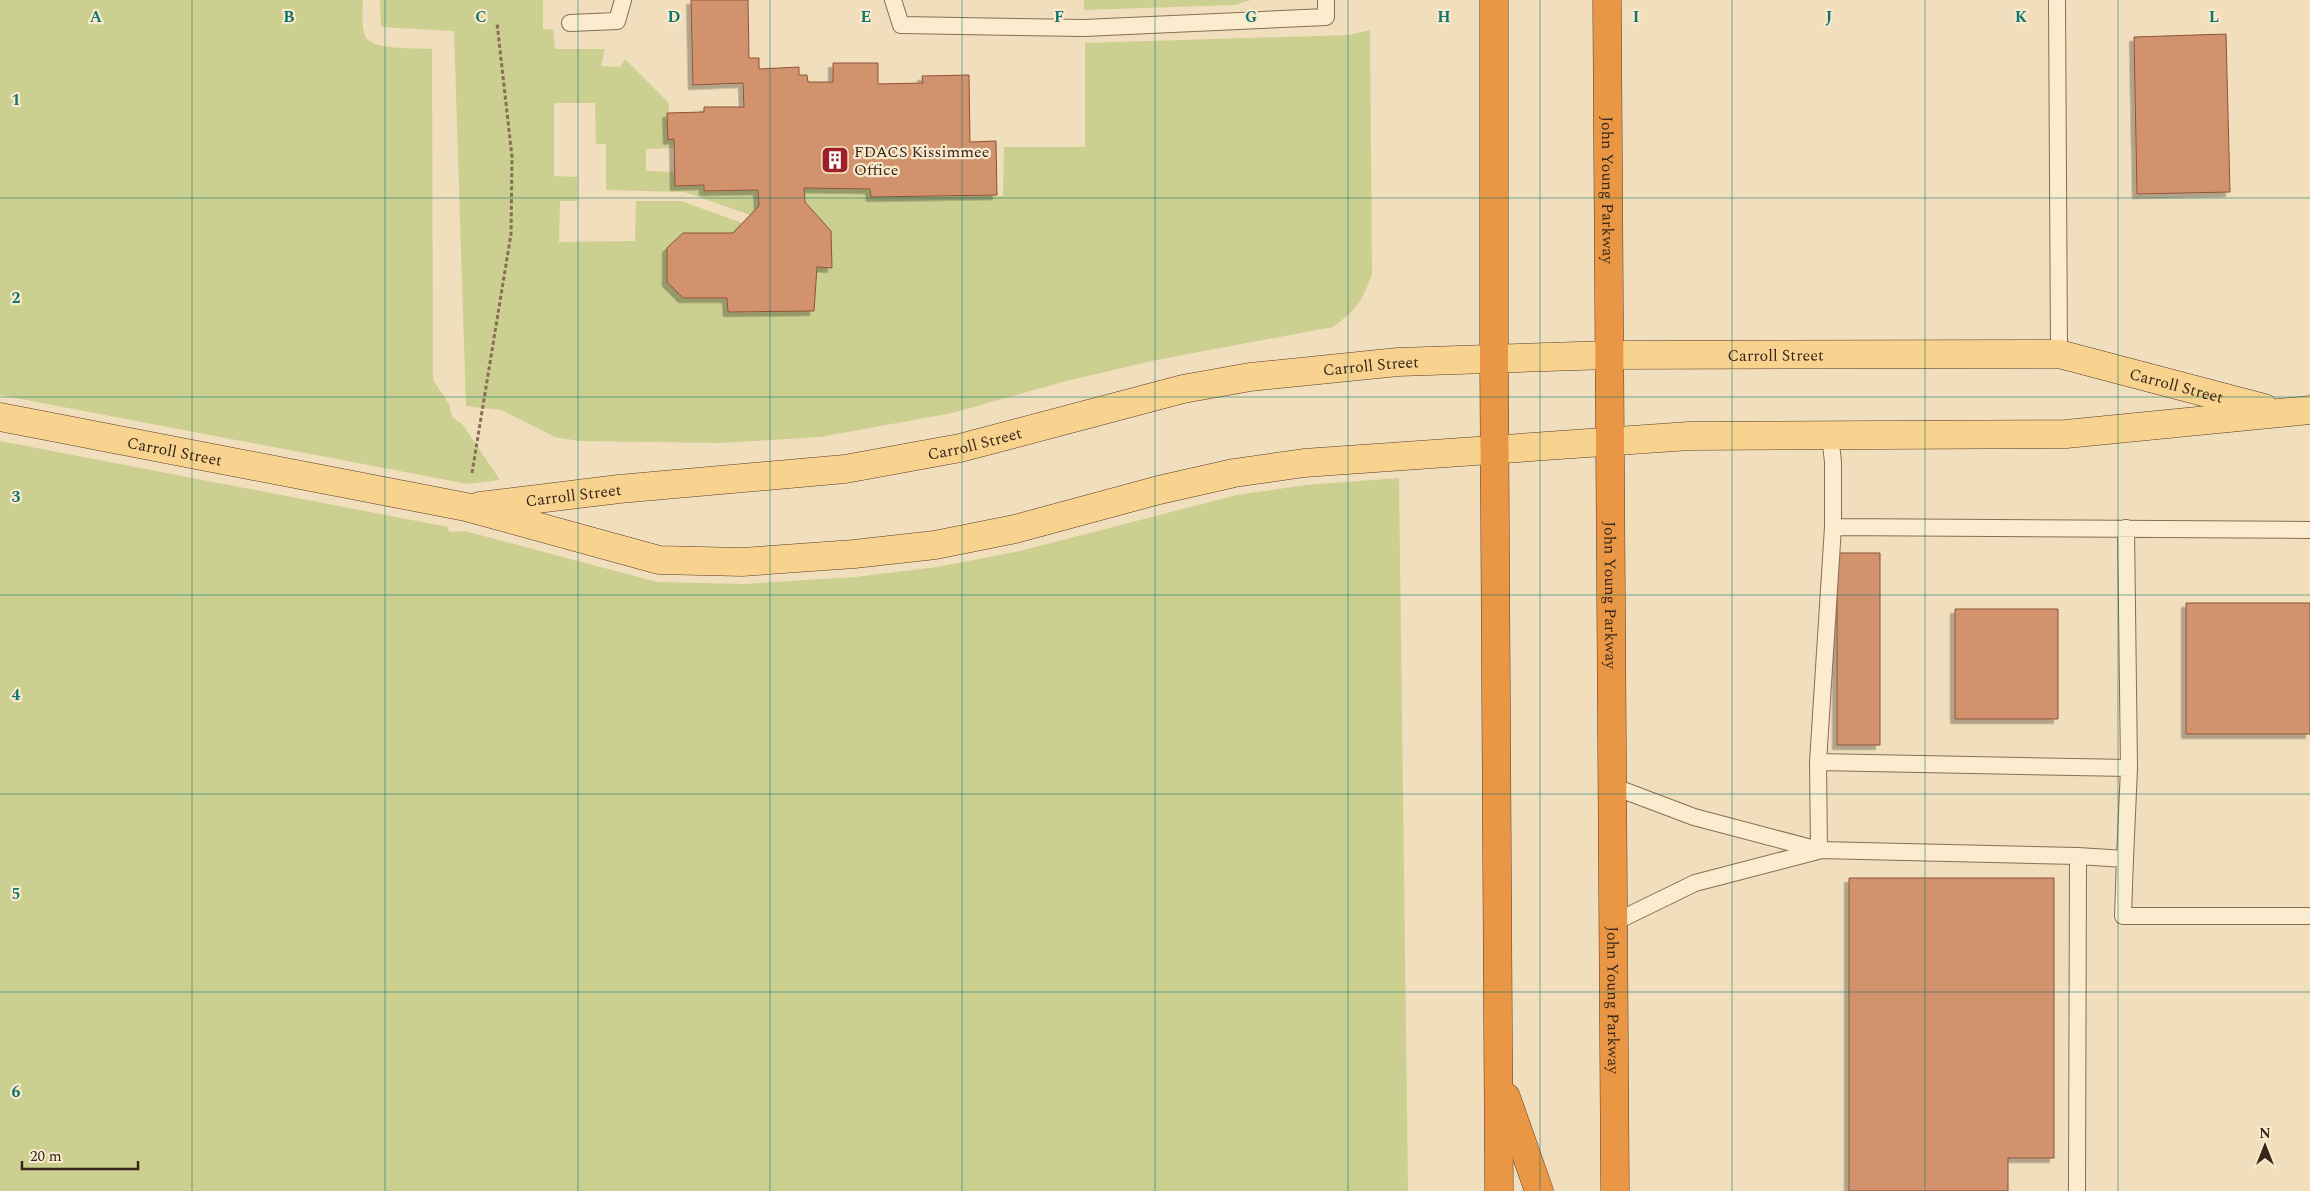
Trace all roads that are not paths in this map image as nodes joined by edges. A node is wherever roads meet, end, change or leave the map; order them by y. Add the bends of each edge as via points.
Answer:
1 (624, 0) edge
2 (893, 0) edge
3 (1326, 0) edge
4 (1494, 0) edge
5 (1607, 0) edge
6 (2057, 0) edge
7 (570, 23) dead end
8 (2060, 354) junction
9 (1609, 355) junction
10 (1494, 359) junction
11 (2310, 410) edge
12 (2280, 413) junction
13 (0, 417) edge
14 (1830, 436) junction
15 (1609, 441) junction
16 (1494, 449) junction
17 (466, 507) junction
18 (1833, 527) junction
19 (2126, 528) junction
20 (2310, 530) edge
21 (1818, 762) junction
22 (2129, 768) junction
23 (1612, 786) junction
24 (1819, 850) junction
25 (2078, 856) junction
26 (2125, 859) junction
27 (2310, 916) edge
28 (1613, 923) junction
29 (1498, 1077) junction
30 (1499, 1191) edge
31 (1539, 1191) edge
32 (1615, 1191) edge
33 (2078, 1191) edge

1 - 7 lane via 617,21
2 - 3 lane via 901,25 1084,28 1326,17
4 - 10 highway
5 - 9 highway, John Young Parkway
6 - 8 lane
8 - 9 main road, Carroll Street
8 - 12 main road, Carroll Street
9 - 10 main road, Carroll Street
9 - 15 highway, John Young Parkway
10 - 16 highway
10 - 17 main road, Carroll Street via 1398,362 1250,376 1183,389 960,448 845,469 619,488
11 - 12 main road, Carroll Street
12 - 14 main road, Carroll Street via 2066,434
13 - 17 main road, Carroll Street
14 - 15 main road, Carroll Street via 1689,436
14 - 18 lane
15 - 16 main road, Carroll Street
15 - 23 highway, John Young Parkway
16 - 17 main road, Carroll Street via 1345,459 1242,472 1159,490 1015,529 935,545 742,562 659,560
16 - 29 highway
18 - 19 lane
18 - 21 lane
19 - 20 lane
19 - 22 lane
21 - 22 lane
21 - 24 lane
22 - 26 lane
23 - 24 lane via 1694,817
23 - 28 highway, John Young Parkway
24 - 25 lane
24 - 28 lane via 1695,883
25 - 26 lane
25 - 33 lane
26 - 27 lane via 2123,916
28 - 32 highway, John Young Parkway
29 - 30 highway
29 - 31 highway

